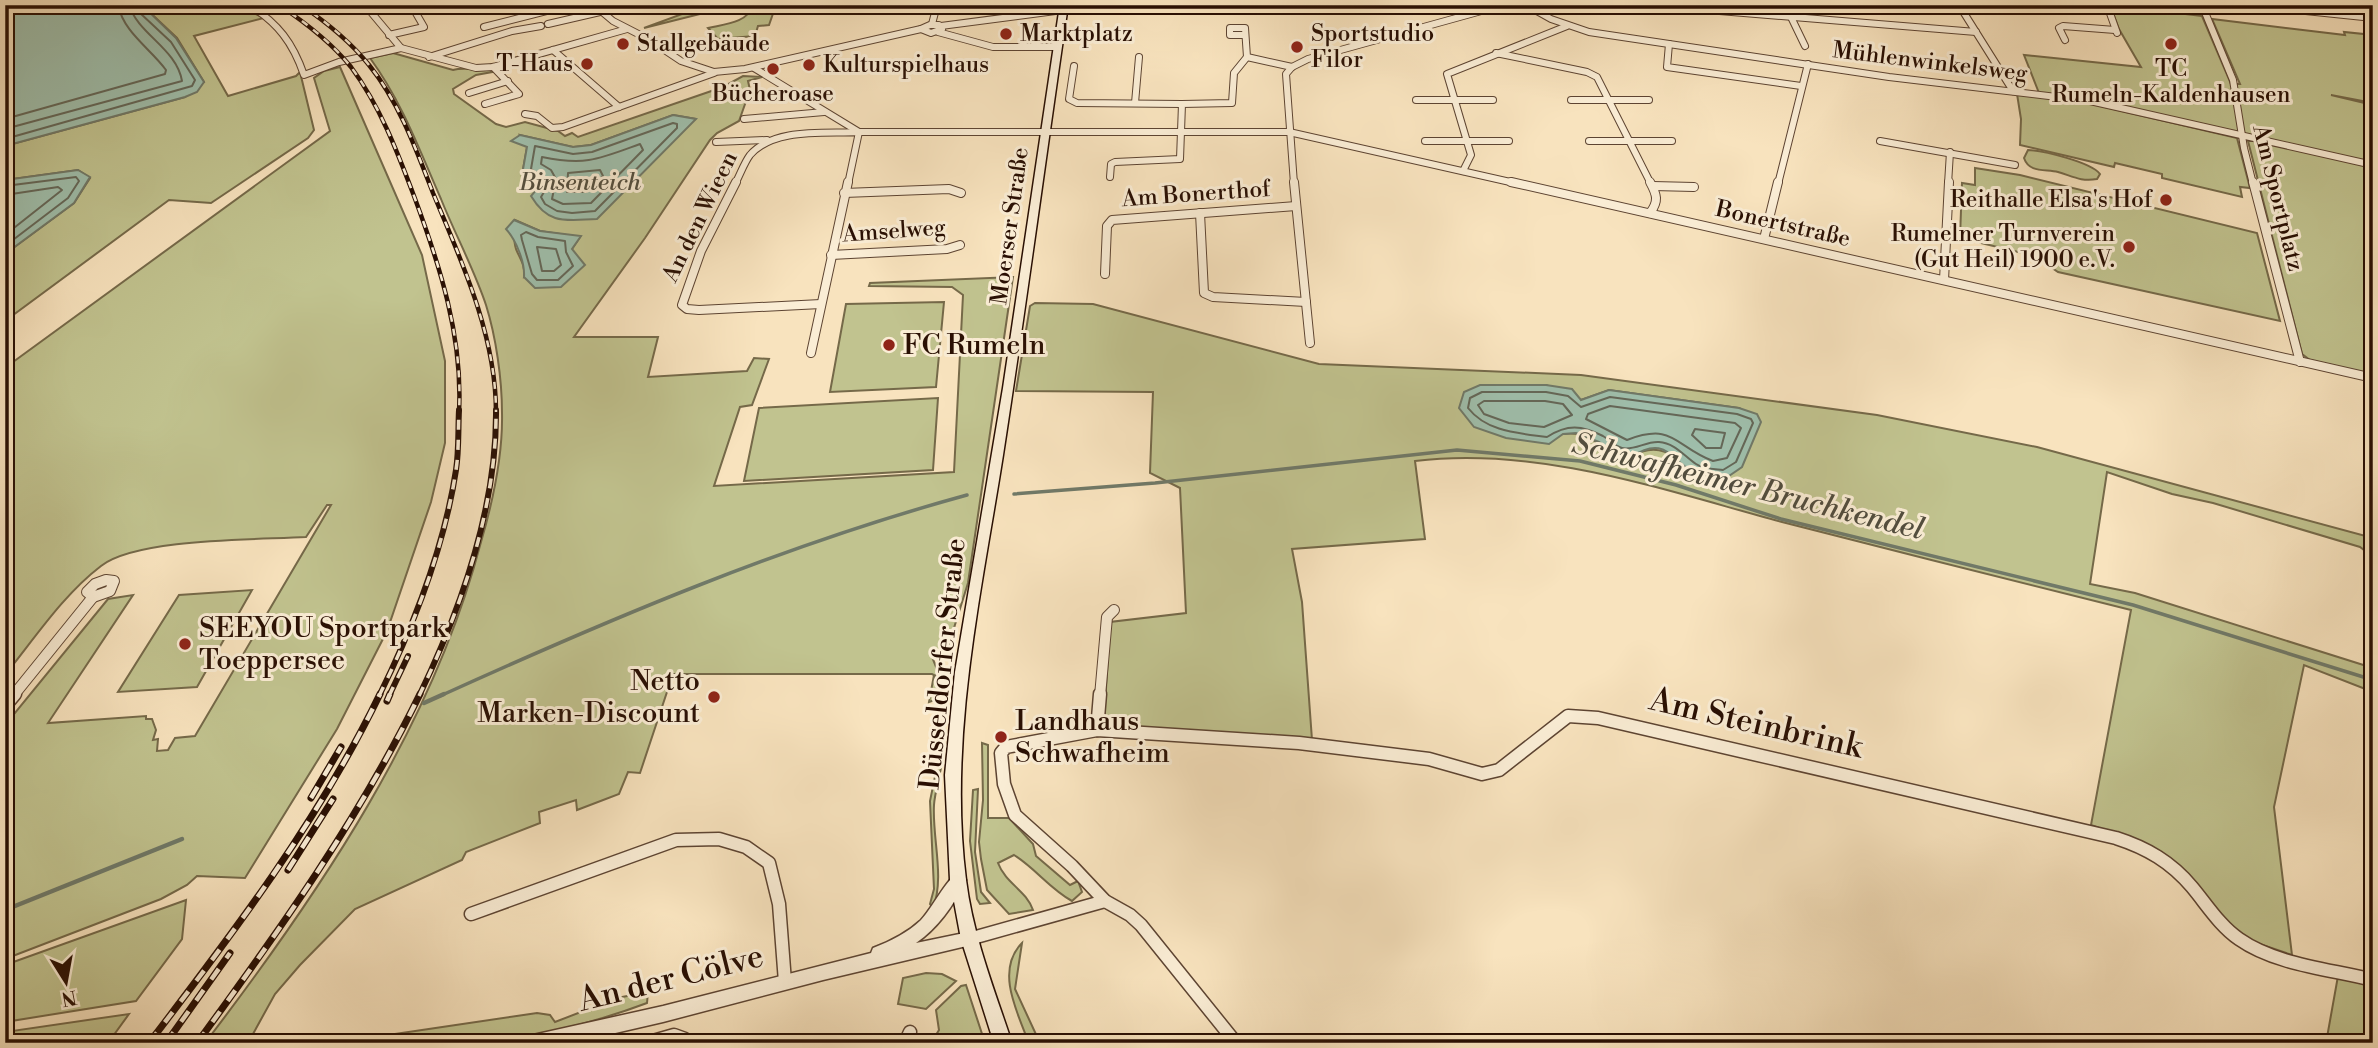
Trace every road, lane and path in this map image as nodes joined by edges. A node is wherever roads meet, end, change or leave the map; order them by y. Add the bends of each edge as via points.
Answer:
1 (249, 5) edge
2 (365, 5) edge
3 (570, 5) edge
4 (594, 5) edge
5 (937, 5) edge
6 (1115, 5) edge
7 (1125, 5) edge
8 (1503, 5) edge
9 (1526, 5) edge
10 (1693, 5) edge
11 (1959, 5) edge
12 (2107, 5) edge
13 (2202, 5) edge
14 (2246, 5) edge
15 (2352, 5) edge
16 (1097, 6) edge
17 (2268, 6) edge
18 (413, 8) dead end
19 (1064, 8) edge
20 (600, 12) junction
21 (1791, 17) junction
22 (2359, 17) junction
23 (2373, 18) edge
24 (932, 24) junction
25 (1566, 26) junction
26 (484, 27) dead end
27 (627, 29) junction
28 (921, 29) junction
29 (939, 29) junction
30 (1976, 32) junction
31 (389, 35) junction
32 (1245, 35) dead end
33 (2065, 40) dead end
34 (1669, 44) junction
35 (1805, 46) dead end
36 (1058, 47) junction
37 (401, 48) junction
38 (553, 51) junction
39 (1496, 53) junction
40 (429, 57) junction
41 (1139, 57) dead end
42 (1247, 57) junction
43 (1808, 64) junction
44 (1074, 66) dead end
45 (493, 67) junction
46 (1292, 67) junction
47 (754, 68) junction
48 (715, 73) junction
49 (508, 81) junction
50 (1801, 86) junction
51 (2013, 91) junction
52 (469, 93) dead end
53 (1416, 100) dead end
54 (1454, 100) junction
55 (1493, 100) dead end
56 (1571, 100) dead end
57 (1611, 100) junction
58 (1650, 100) dead end
59 (1135, 103) junction
60 (485, 104) dead end
61 (1182, 104) junction
62 (619, 107) junction
63 (824, 112) junction
64 (525, 114) dead end
65 (744, 119) dead end
66 (1045, 130) junction
67 (1182, 131) junction
68 (859, 132) junction
69 (1289, 132) junction
70 (2242, 136) junction
71 (771, 140) junction
72 (1424, 141) dead end
73 (1466, 141) junction
74 (1509, 141) dead end
75 (1589, 141) dead end
76 (1632, 141) junction
77 (1672, 141) dead end
78 (1880, 141) dead end
79 (716, 142) dead end
80 (1950, 152) junction
81 (2015, 165) dead end
82 (2373, 165) edge
83 (1463, 171) junction
84 (1110, 177) dead end
85 (1653, 186) junction
86 (1694, 187) dead end
87 (844, 193) junction
88 (961, 193) dead end
89 (1296, 206) junction
90 (1200, 213) junction
91 (1650, 213) junction
92 (1764, 239) junction
93 (960, 245) dead end
94 (831, 255) junction
95 (1105, 274) dead end
96 (1944, 280) junction
97 (1306, 303) junction
98 (821, 304) junction
99 (1310, 343) dead end
100 (811, 353) dead end
101 (2300, 362) junction
102 (2373, 378) edge
103 (989, 495) joint
104 (93, 597) dead end
105 (1114, 610) dead end
106 (5, 706) edge
107 (1097, 730) junction
108 (958, 880) junction
109 (1105, 901) junction
110 (471, 914) dead end
111 (969, 939) junction
112 (823, 972) junction
113 (2373, 980) edge
114 (785, 982) junction
115 (686, 1041) edge
116 (533, 1043) edge
117 (646, 1043) edge
118 (1003, 1043) edge
119 (1236, 1043) edge

1 - 37 street via 291,40 304,75
2 - 31 street
3 - 26 street
4 - 20 street
5 - 24 street
6 - 7 street
6 - 16 street
8 - 46 street
9 - 25 street, Mühlenwinkelsweg
10 - 21 street via 1695,9
11 - 30 street
12 - 33 street via 2116,31 2063,26 2059,28
13 - 70 street, Am Sportplatz via 2233,80
14 - 17 street
15 - 22 street
17 - 22 street
18 - 31 street via 424,27
19 - 29 street
19 - 36 main road, Moerser Straße
20 - 27 street
20 - 40 street via 512,31
21 - 30 street
21 - 35 street
22 - 23 street
24 - 28 street
24 - 29 street
25 - 34 street, Mühlenwinkelsweg
25 - 39 street
27 - 38 street
27 - 48 street via 676,59
28 - 29 street via 929,33
28 - 47 street
29 - 36 street via 993,47
30 - 51 street
31 - 37 street
32 - 42 street
34 - 43 street, Mühlenwinkelsweg
34 - 50 street via 1667,67
36 - 66 main road, Moerser Straße
37 - 40 street
38 - 45 street
38 - 62 street
39 - 54 street via 1447,74
39 - 57 street via 1593,74
40 - 45 street via 476,68
41 - 59 street
42 - 46 street
42 - 61 street via 1234,73 1232,103
43 - 50 street
43 - 51 street, Mühlenwinkelsweg
44 - 59 street via 1069,99 1077,103
45 - 49 street
46 - 69 street via 1284,80
47 - 48 street
47 - 63 street
48 - 62 street
49 - 52 street
49 - 60 street via 519,94
50 - 92 street
51 - 70 street, Mühlenwinkelsweg via 2090,101
53 - 54 street
54 - 55 street
54 - 73 street
56 - 57 street
57 - 58 street
57 - 76 street
59 - 61 street
61 - 67 street
62 - 64 street via 557,128
63 - 65 street
63 - 68 street
66 - 67 street, Bonertstraße
66 - 68 street, An den Wieen
66 - 103 main road, Moerser Straße
67 - 69 street, Bonertstraße
67 - 84 street via 1180,159 1115,162
68 - 71 street, An den Wieen
68 - 87 street
69 - 83 street, Bonertstraße
69 - 89 street
70 - 82 street, Mühlenwinkelsweg
70 - 101 street, Am Sportplatz
71 - 79 street, An den Wieen
71 - 98 street, An den Wieen via 750,155 701,251 682,305 699,310
72 - 73 street
73 - 74 street
73 - 83 street via 1471,155
75 - 76 street
76 - 77 street
76 - 85 street
78 - 80 street
80 - 81 street
80 - 96 street
83 - 91 street, Bonertstraße
85 - 86 street
85 - 91 street via 1657,204
87 - 88 street via 949,189
87 - 94 street
89 - 90 street, Am Bonerthof
89 - 97 street
90 - 95 street, Am Bonerthof via 1112,220 1107,226
90 - 97 street via 1205,294
91 - 92 street, Bonertstraße
92 - 96 street, Bonertstraße
93 - 94 street, Amselweg
94 - 98 street
96 - 101 street, Bonertstraße
97 - 99 street
98 - 100 street
101 - 102 street, Bonertstraße
103 - 108 main road, Düsseldorfer Straße via 952,775
104 - 106 street
105 - 107 street via 1107,617
107 - 109 street, Am Steinbrink via 1006,747 1001,753 1004,785 1015,815
107 - 113 street, Am Steinbrink via 1299,743 1429,759 1482,774 1499,769 1568,716 1598,718 2096,831 2152,852 2175,869 2247,944
108 - 111 main road, Düsseldorfer Straße
108 - 112 main road, An der Cölve via 923,931 899,946
109 - 111 street, An der Cölve
109 - 119 street via 1141,926
110 - 114 street via 676,840 719,839 746,848 769,863 779,904
111 - 112 main road, An der Cölve
111 - 118 main road, Düsseldorfer Straße
112 - 114 main road, An der Cölve
114 - 116 main road, An der Cölve
115 - 117 street via 674,1035

